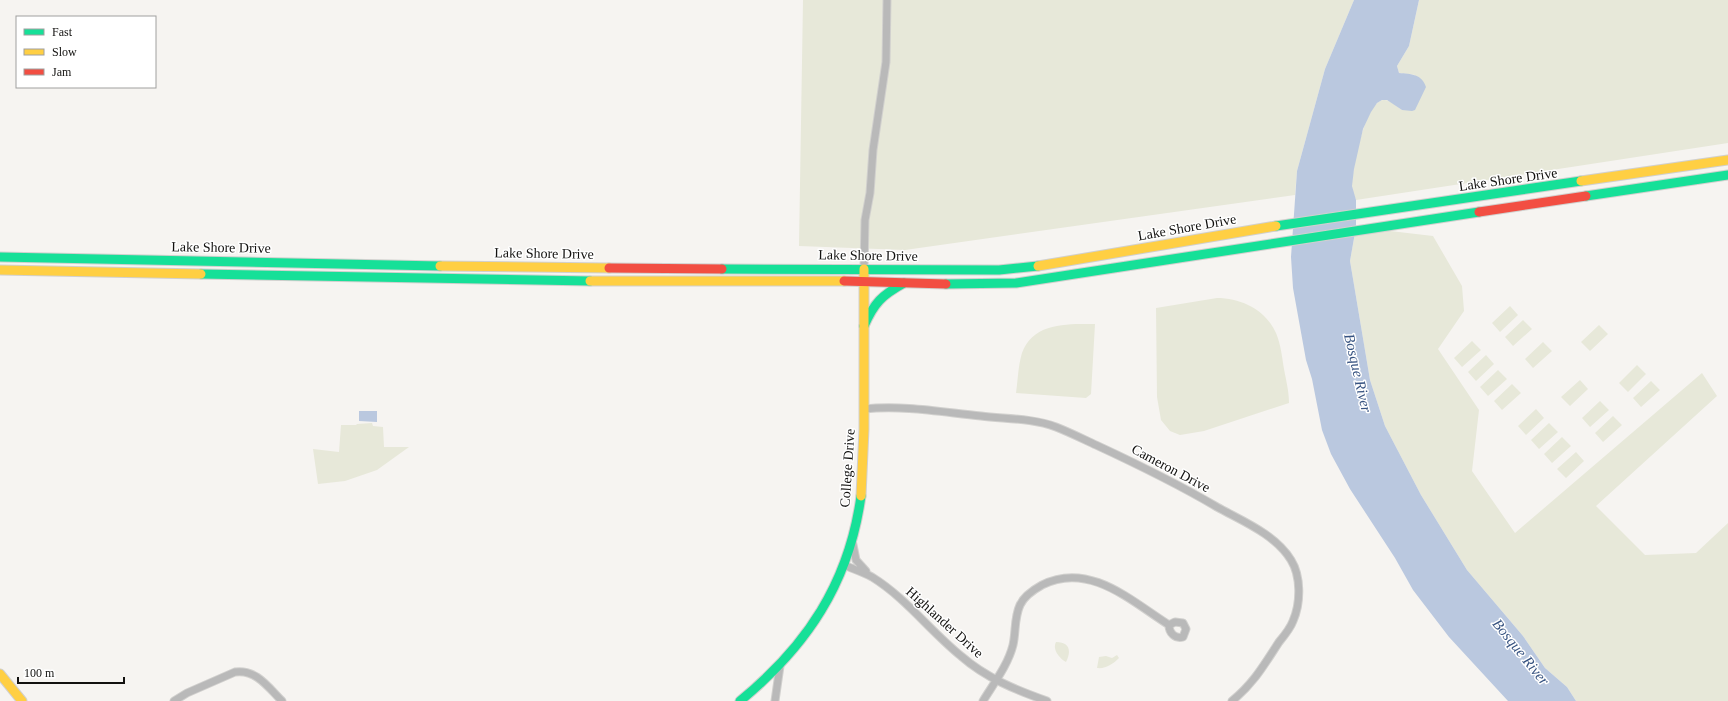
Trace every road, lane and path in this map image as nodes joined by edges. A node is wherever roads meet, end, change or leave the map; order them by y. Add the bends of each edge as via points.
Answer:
1 (887, 0) edge
2 (1728, 160) edge
3 (1728, 175) edge
4 (0, 257) edge
5 (864, 269) junction
6 (0, 270) edge
7 (864, 281) junction
8 (906, 282) junction
9 (864, 326) junction
10 (864, 409) junction
11 (852, 540) junction
12 (844, 565) junction
13 (872, 577) junction
14 (1169, 625) dead end
15 (780, 666) junction
16 (0, 674) edge
17 (996, 680) junction
18 (744, 700) edge
19 (22, 701) edge
20 (174, 701) edge
21 (282, 701) edge
22 (775, 701) edge
23 (983, 701) edge
24 (1047, 701) edge
25 (1232, 701) edge

1 - 5 street via 886,62 865,220
2 - 5 main road, Lake Shore Drive via 1270,227 1046,266 956,271
3 - 8 main road, Lake Shore Drive via 1034,281 962,284
4 - 5 main road, Lake Shore Drive via 548,268
5 - 7 main road, College Drive
6 - 7 main road, Lake Shore Drive via 621,282
7 - 8 main road, Lake Shore Drive
7 - 9 main road, College Drive
8 - 9 main road via 878,299
9 - 10 main road, College Drive
10 - 11 main road, College Drive via 863,482
10 - 25 street, Cameron Drive via 885,407 938,410 1034,421 1055,427 1150,470 1269,537 1291,560 1297,576 1297,607 1293,622 1260,674
11 - 12 main road, College Drive
11 - 13 street, Highlander Drive via 856,560
12 - 13 street, Highlander Drive
12 - 15 main road, College Drive via 822,611
13 - 17 street, Highlander Drive via 898,596 960,656
14 - 17 street via 1122,594 1095,580 1057,580 1033,590 1020,605 1013,644
15 - 18 main road, College Drive
15 - 22 street
16 - 19 main road
17 - 23 street
17 - 24 street, Highlander Drive
20 - 21 street via 184,694 242,671 255,675

